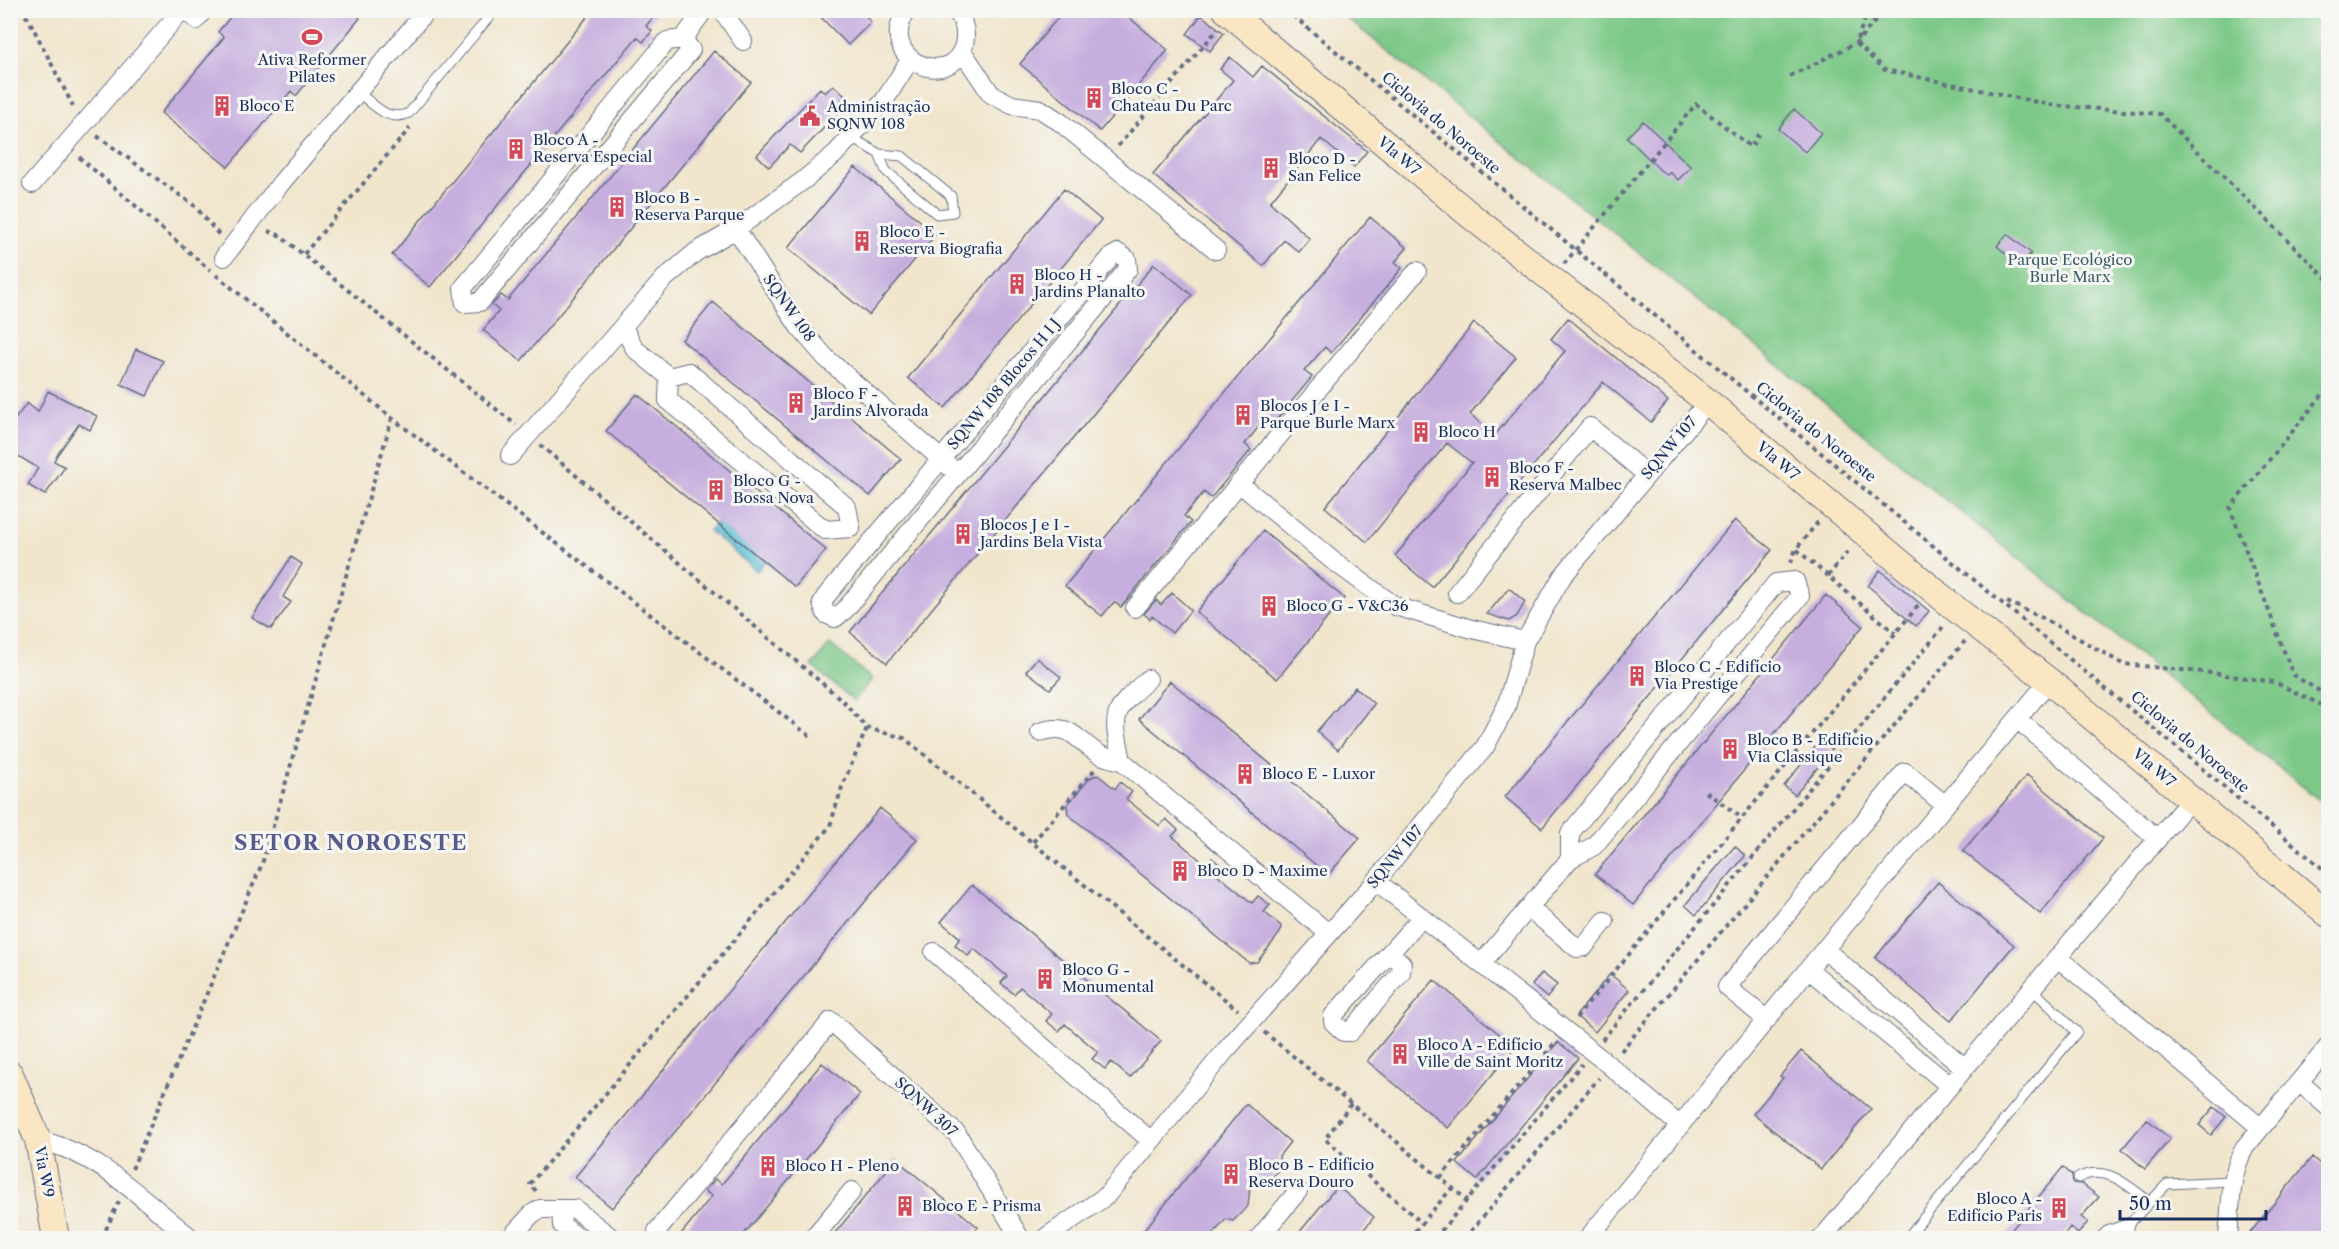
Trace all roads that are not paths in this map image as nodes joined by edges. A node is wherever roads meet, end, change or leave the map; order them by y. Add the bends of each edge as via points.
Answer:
1 (210, 10) edge
2 (427, 10) edge
3 (495, 10) edge
4 (704, 10) edge
5 (722, 10) edge
6 (956, 10) edge
7 (906, 11) edge
8 (181, 12) edge
9 (1228, 13) edge
10 (683, 39) junction
11 (743, 41) dead end
12 (962, 51) junction
13 (910, 60) junction
14 (358, 92) junction
15 (851, 137) junction
16 (879, 154) junction
17 (32, 184) dead end
18 (736, 229) junction
19 (1216, 250) dead end
20 (224, 257) dead end
21 (1417, 271) dead end
22 (623, 327) junction
23 (669, 377) junction
24 (1708, 402) junction
25 (510, 456) dead end
26 (941, 459) junction
27 (959, 474) junction
28 (1647, 475) junction
29 (1239, 483) junction
30 (1457, 593) dead end
31 (1135, 608) dead end
32 (1525, 640) junction
33 (1148, 679) dead end
34 (2049, 681) junction
35 (2017, 719) junction
36 (1040, 732) dead end
37 (1114, 759) junction
38 (2191, 799) junction
39 (1946, 805) junction
40 (2158, 839) junction
41 (1570, 859) junction
42 (1376, 881) junction
43 (1529, 908) junction
44 (2328, 914) edge
45 (1422, 917) junction
46 (1605, 921) dead end
47 (1328, 933) junction
48 (1824, 949) junction
49 (933, 952) dead end
50 (1391, 954) dead end
51 (2058, 958) junction
52 (1481, 964) junction
53 (1808, 969) junction
54 (2031, 989) junction
55 (1767, 1020) junction
56 (2328, 1047) edge
57 (1965, 1068) junction
58 (10, 1074) edge
59 (2299, 1082) junction
60 (1950, 1086) junction
61 (2328, 1107) edge
62 (1679, 1125) junction
63 (2261, 1128) junction
64 (38, 1140) junction
65 (1150, 1140) junction
66 (2078, 1178) dead end
67 (2232, 1181) junction
68 (852, 1191) dead end
69 (1299, 1191) dead end
70 (2150, 1202) junction
71 (556, 1210) junction
72 (2130, 1223) junction
73 (657, 1231) dead end
74 (56, 1239) edge
75 (191, 1239) edge
76 (510, 1239) edge
77 (578, 1239) edge
78 (612, 1239) edge
79 (813, 1239) edge
80 (1020, 1239) edge
81 (1045, 1239) edge
82 (1259, 1239) edge
83 (1588, 1239) edge
84 (1822, 1239) edge
85 (1906, 1239) edge
86 (2100, 1239) edge
87 (2127, 1239) edge
88 (2228, 1239) edge

1 - 8 lane via 197,25
2 - 14 street
3 - 14 lane via 409,113 390,117
4 - 10 street
5 - 11 street
6 - 12 street via 966,36
7 - 13 street via 898,34 901,49
8 - 17 street
9 - 24 main road, Vla W7 via 1471,216
10 - 10 street via 668,41 463,288 465,303 480,302 691,50
12 - 13 street via 952,62 938,68 923,67
12 - 19 street via 991,94 1012,105 1040,109 1060,122
13 - 15 street via 884,101
14 - 20 street
15 - 16 lane
15 - 18 street via 804,180
16 - 16 lane via 886,171 937,214 953,212 951,196 902,156
18 - 22 street via 696,252 664,279
18 - 26 street, SQNW 108 via 798,327 826,358
21 - 29 street
22 - 23 street via 635,349
22 - 25 street
23 - 23 street via 668,400 677,408 825,530 851,528 847,507 689,372
24 - 28 street, SQNW 107
24 - 34 main road, Vla W7 via 1957,610
26 - 27 street, SQNW 108
26 - 27 street, SQNW 108 Blocos H I J via 826,596 822,603 826,614 835,618 844,611
26 - 27 street, SQNW 108 Blocos H I J via 1111,257 1125,255 1128,269
28 - 30 street via 1590,427
28 - 32 street, SQNW 107 via 1562,577
29 - 31 street
29 - 32 street via 1332,561 1395,606
32 - 42 street, SQNW 107 via 1506,707 1485,747
33 - 37 street via 1125,700 1117,714
34 - 35 street
34 - 38 main road, Vla W7
35 - 39 street
35 - 40 street
36 - 37 street via 1055,727 1070,731
37 - 47 street
38 - 40 street
38 - 44 main road, Vla W7
39 - 48 street
39 - 55 street via 1905,772 1727,987
40 - 51 street
41 - 41 street via 1594,846 1800,596 1795,581 1776,582 1570,833
41 - 43 street
42 - 45 street
42 - 47 street, SQNW 107
43 - 46 street via 1577,948 1584,947
43 - 52 street
45 - 50 street
45 - 52 street
47 - 65 street, SQNW 107
48 - 53 street
48 - 57 street
49 - 65 street
51 - 54 street
51 - 63 street
52 - 62 street via 1568,1021 1592,1052
53 - 55 street
53 - 60 street
54 - 57 street
54 - 85 lane via 2077,1032
55 - 62 street
56 - 59 street
57 - 60 street
58 - 64 main road, Via W9
59 - 61 street
59 - 63 street
60 - 84 street
62 - 83 street
63 - 67 street via 2238,1160
64 - 74 main road, Via W9
64 - 75 street via 74,1151 125,1185
65 - 81 street via 1106,1196
66 - 70 lane via 2099,1171
67 - 70 lane via 2167,1184
67 - 88 street
68 - 79 street
69 - 82 street
70 - 72 lane
71 - 76 street via 540,1209 532,1214
71 - 77 street via 562,1225
71 - 78 street via 575,1209
72 - 86 lane via 2106,1231
72 - 87 lane
73 - 80 street, SQNW 307 via 831,1021 957,1134

